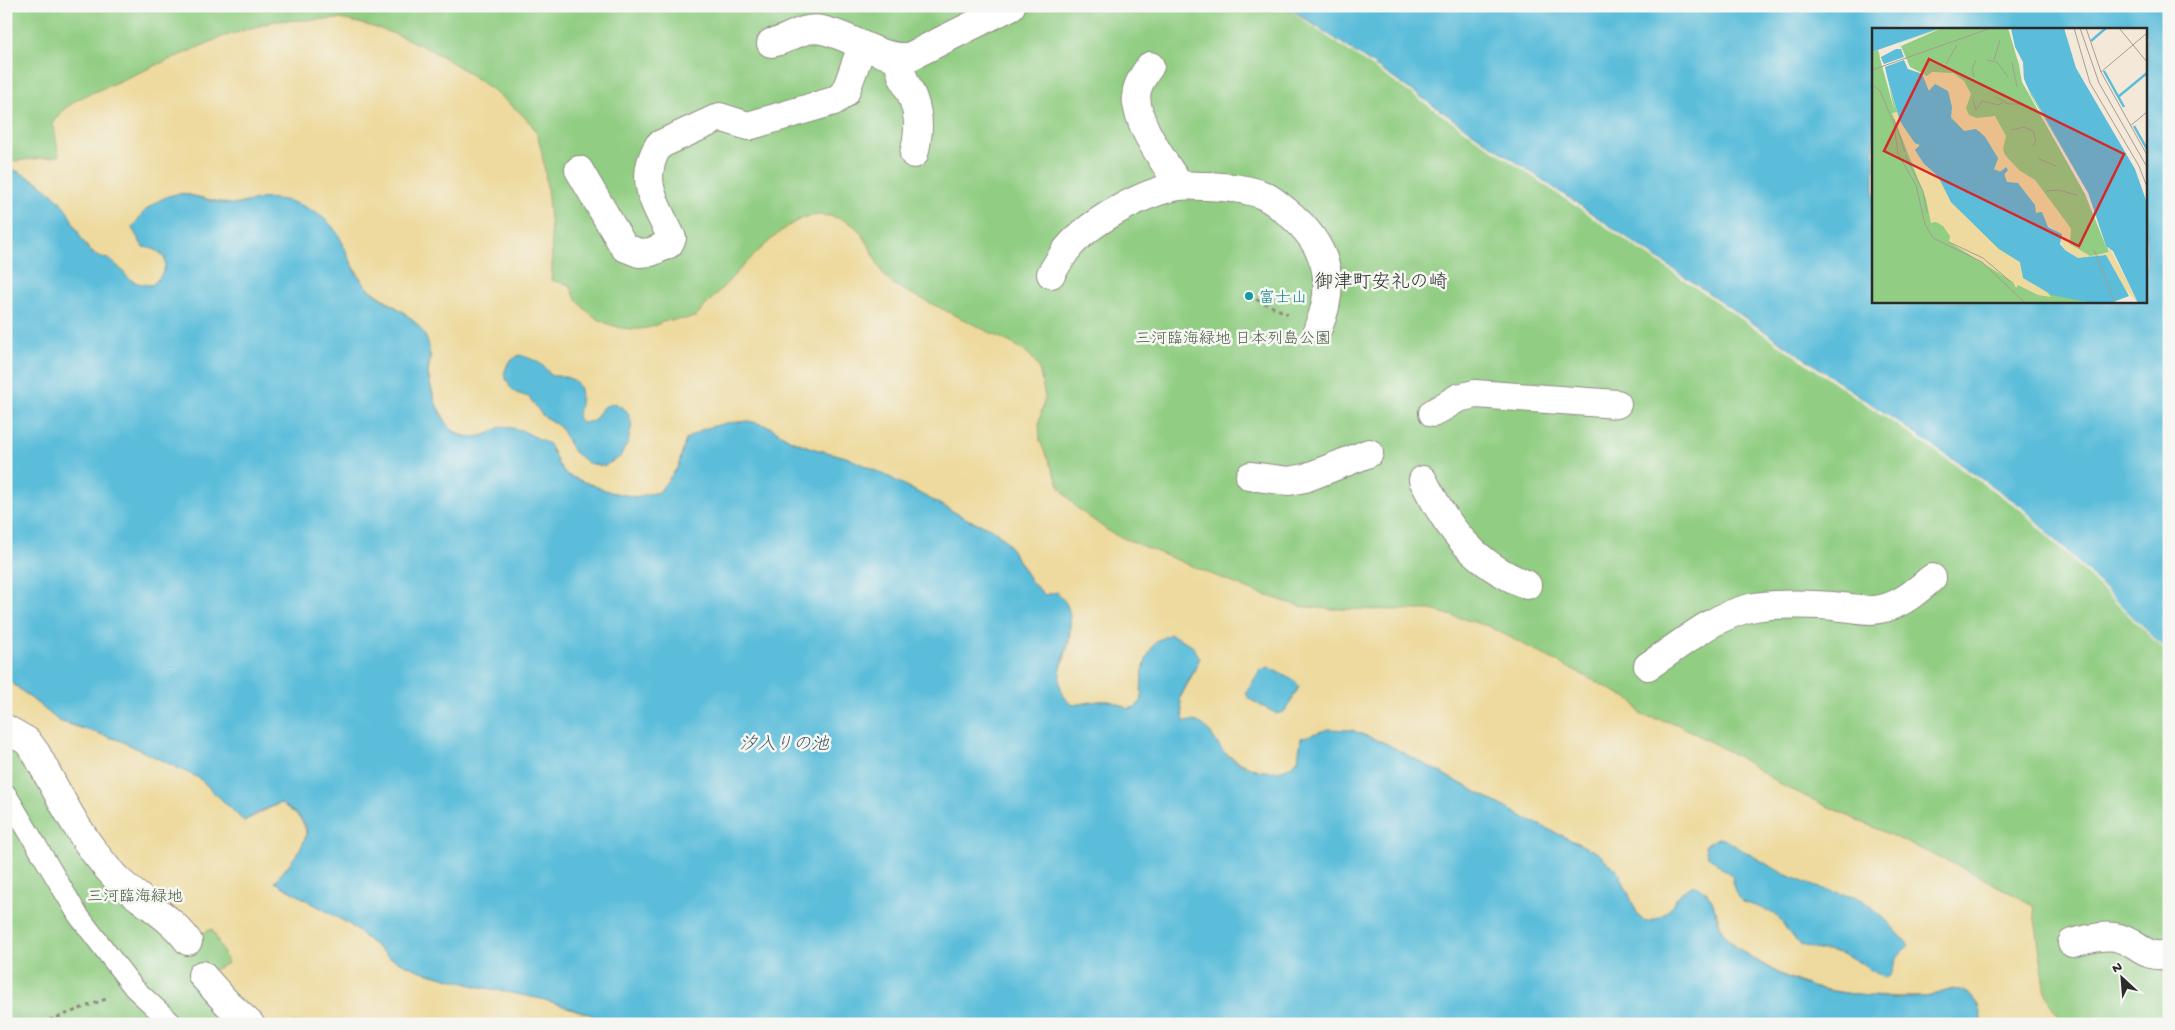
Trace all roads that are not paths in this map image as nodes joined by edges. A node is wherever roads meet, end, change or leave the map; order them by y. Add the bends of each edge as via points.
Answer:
1 (1011, 6) edge
2 (771, 43) dead end
3 (862, 46) junction
4 (900, 58) junction
5 (1150, 66) dead end
6 (914, 154) dead end
7 (579, 170) dead end
8 (1180, 186) junction
9 (1051, 274) dead end
10 (1318, 328) road end
11 (1618, 404) dead end
12 (1433, 413) dead end
13 (1369, 453) dead end
14 (1250, 476) dead end
15 (1422, 480) dead end
16 (1932, 578) dead end
17 (1527, 585) dead end
18 (1648, 666) dead end
19 (6, 729) edge
20 (6, 794) edge
21 (188, 941) dead end
22 (2072, 943) dead end
23 (2169, 954) edge
24 (202, 975) dead end
25 (173, 1024) edge
26 (250, 1024) edge

1 - 4 street via 910,57
2 - 3 street via 794,33 821,30
3 - 4 street
3 - 7 street via 845,93 834,101 748,126 720,117 659,145 647,180 672,238 668,244 651,252 639,253 624,247
4 - 6 street via 899,65 918,117 919,133
5 - 8 street via 1137,89 1136,101 1147,131
8 - 9 street via 1139,200 1085,232 1066,250
8 - 10 street via 1215,186 1265,196 1302,224 1322,255 1327,271 1325,311
11 - 12 street via 1474,394 1458,398
13 - 14 street via 1305,478 1289,481
15 - 17 street via 1438,509 1467,546 1490,566
16 - 18 street via 1919,590 1880,609 1771,606 1741,611 1702,628
19 - 21 street via 28,741 36,752 78,831 100,860 118,879 175,925
20 - 25 lane via 78,915 134,988
22 - 23 street via 2113,937 2156,957
24 - 26 street

